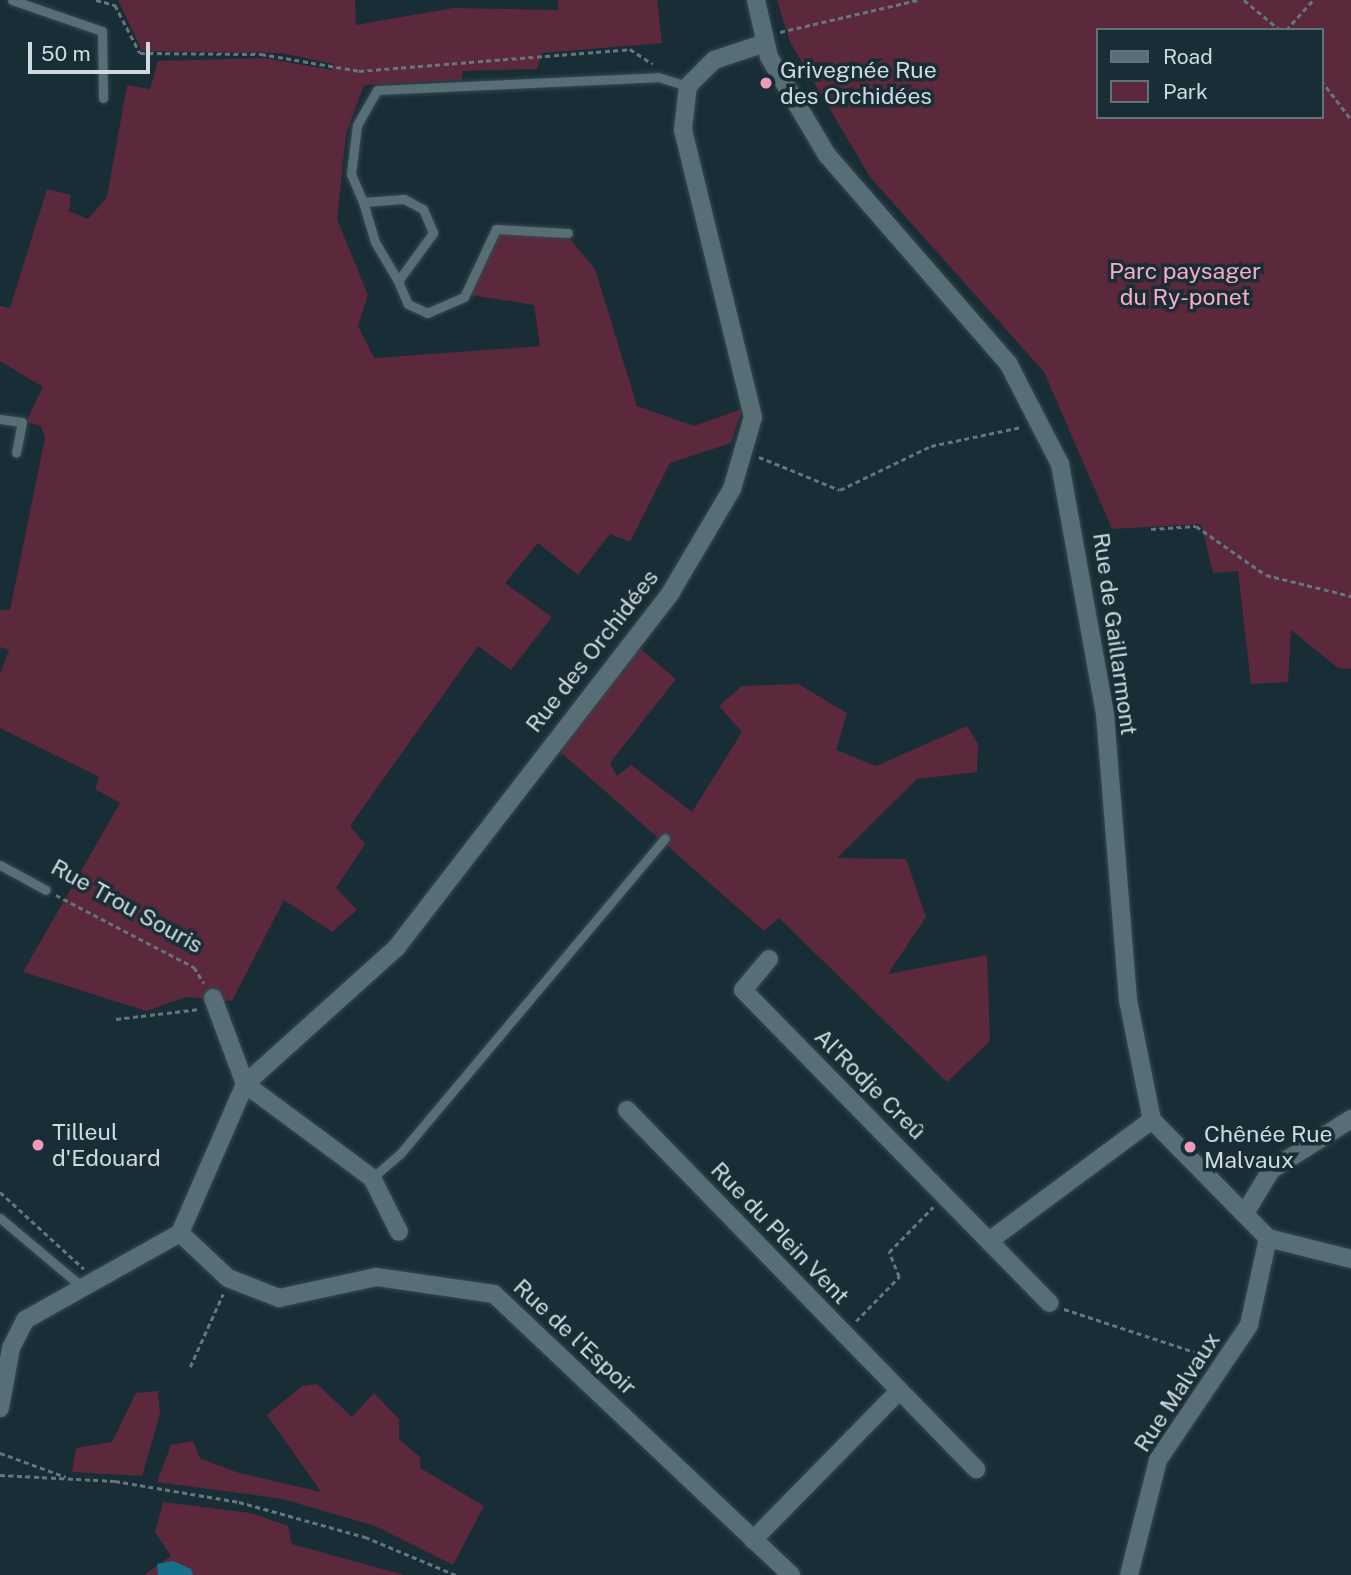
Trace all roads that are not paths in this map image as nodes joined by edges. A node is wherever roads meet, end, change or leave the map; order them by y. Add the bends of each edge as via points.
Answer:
1 (12, 0) edge
2 (756, 0) edge
3 (764, 39) junction
4 (688, 86) junction
5 (103, 98) dead end
6 (363, 202) junction
7 (568, 233) dead end
8 (398, 281) junction
9 (0, 419) edge
10 (16, 452) dead end
11 (665, 838) dead end
12 (0, 866) edge
13 (46, 890) road end
14 (769, 959) dead end
15 (215, 1003) road end
16 (244, 1084) junction
17 (627, 1110) dead end
18 (1351, 1119) edge
19 (1152, 1120) junction
20 (372, 1178) junction
21 (1245, 1213) junction
22 (0, 1217) edge
23 (180, 1233) junction
24 (399, 1233) dead end
25 (1268, 1238) junction
26 (989, 1241) junction
27 (1351, 1259) edge
28 (88, 1282) junction
29 (1049, 1304) road end
30 (899, 1391) junction
31 (0, 1408) edge
32 (976, 1469) dead end
33 (753, 1540) junction
34 (791, 1575) edge
35 (1129, 1575) edge

1 - 5 lane via 102,30
2 - 3 street, Rue de Gaillarmont
3 - 4 street via 714,60
3 - 19 street, Rue de Gaillarmont via 827,155 1008,363 1042,423 1065,478 1097,660 1128,1000
4 - 6 lane via 658,77 377,90 357,124 351,174
4 - 16 street, Rue des Orchidées via 683,129 753,416 732,489 671,592 397,947
6 - 8 lane via 375,242
6 - 8 lane via 404,199 423,209 433,233
7 - 8 lane via 496,229 464,297 427,313 408,303
9 - 10 lane via 22,422
11 - 20 lane via 400,1154
12 - 13 lane, Rue Trou Souris
14 - 26 street, Al'Rodje Creû via 743,990
15 - 16 street
16 - 20 street
16 - 23 street, Rue des Orchidées
17 - 30 street, Rue du Plein Vent
18 - 21 street via 1271,1170
19 - 21 street, Rue de Gaillarmont via 1202,1178
19 - 26 street
20 - 24 street
21 - 25 street, Rue de Gaillarmont
22 - 28 lane
23 - 28 street
23 - 33 street, Rue de l'Espoir via 230,1279 279,1298 376,1277 494,1294
25 - 27 street
25 - 35 street, Rue Malvaux via 1257,1305 1227,1362 1158,1460
26 - 29 street, Al'Rodje Creû
28 - 31 street via 17,1330
30 - 32 street, Rue du Plein Vent
30 - 33 street
33 - 34 street, Rue de l'Espoir

